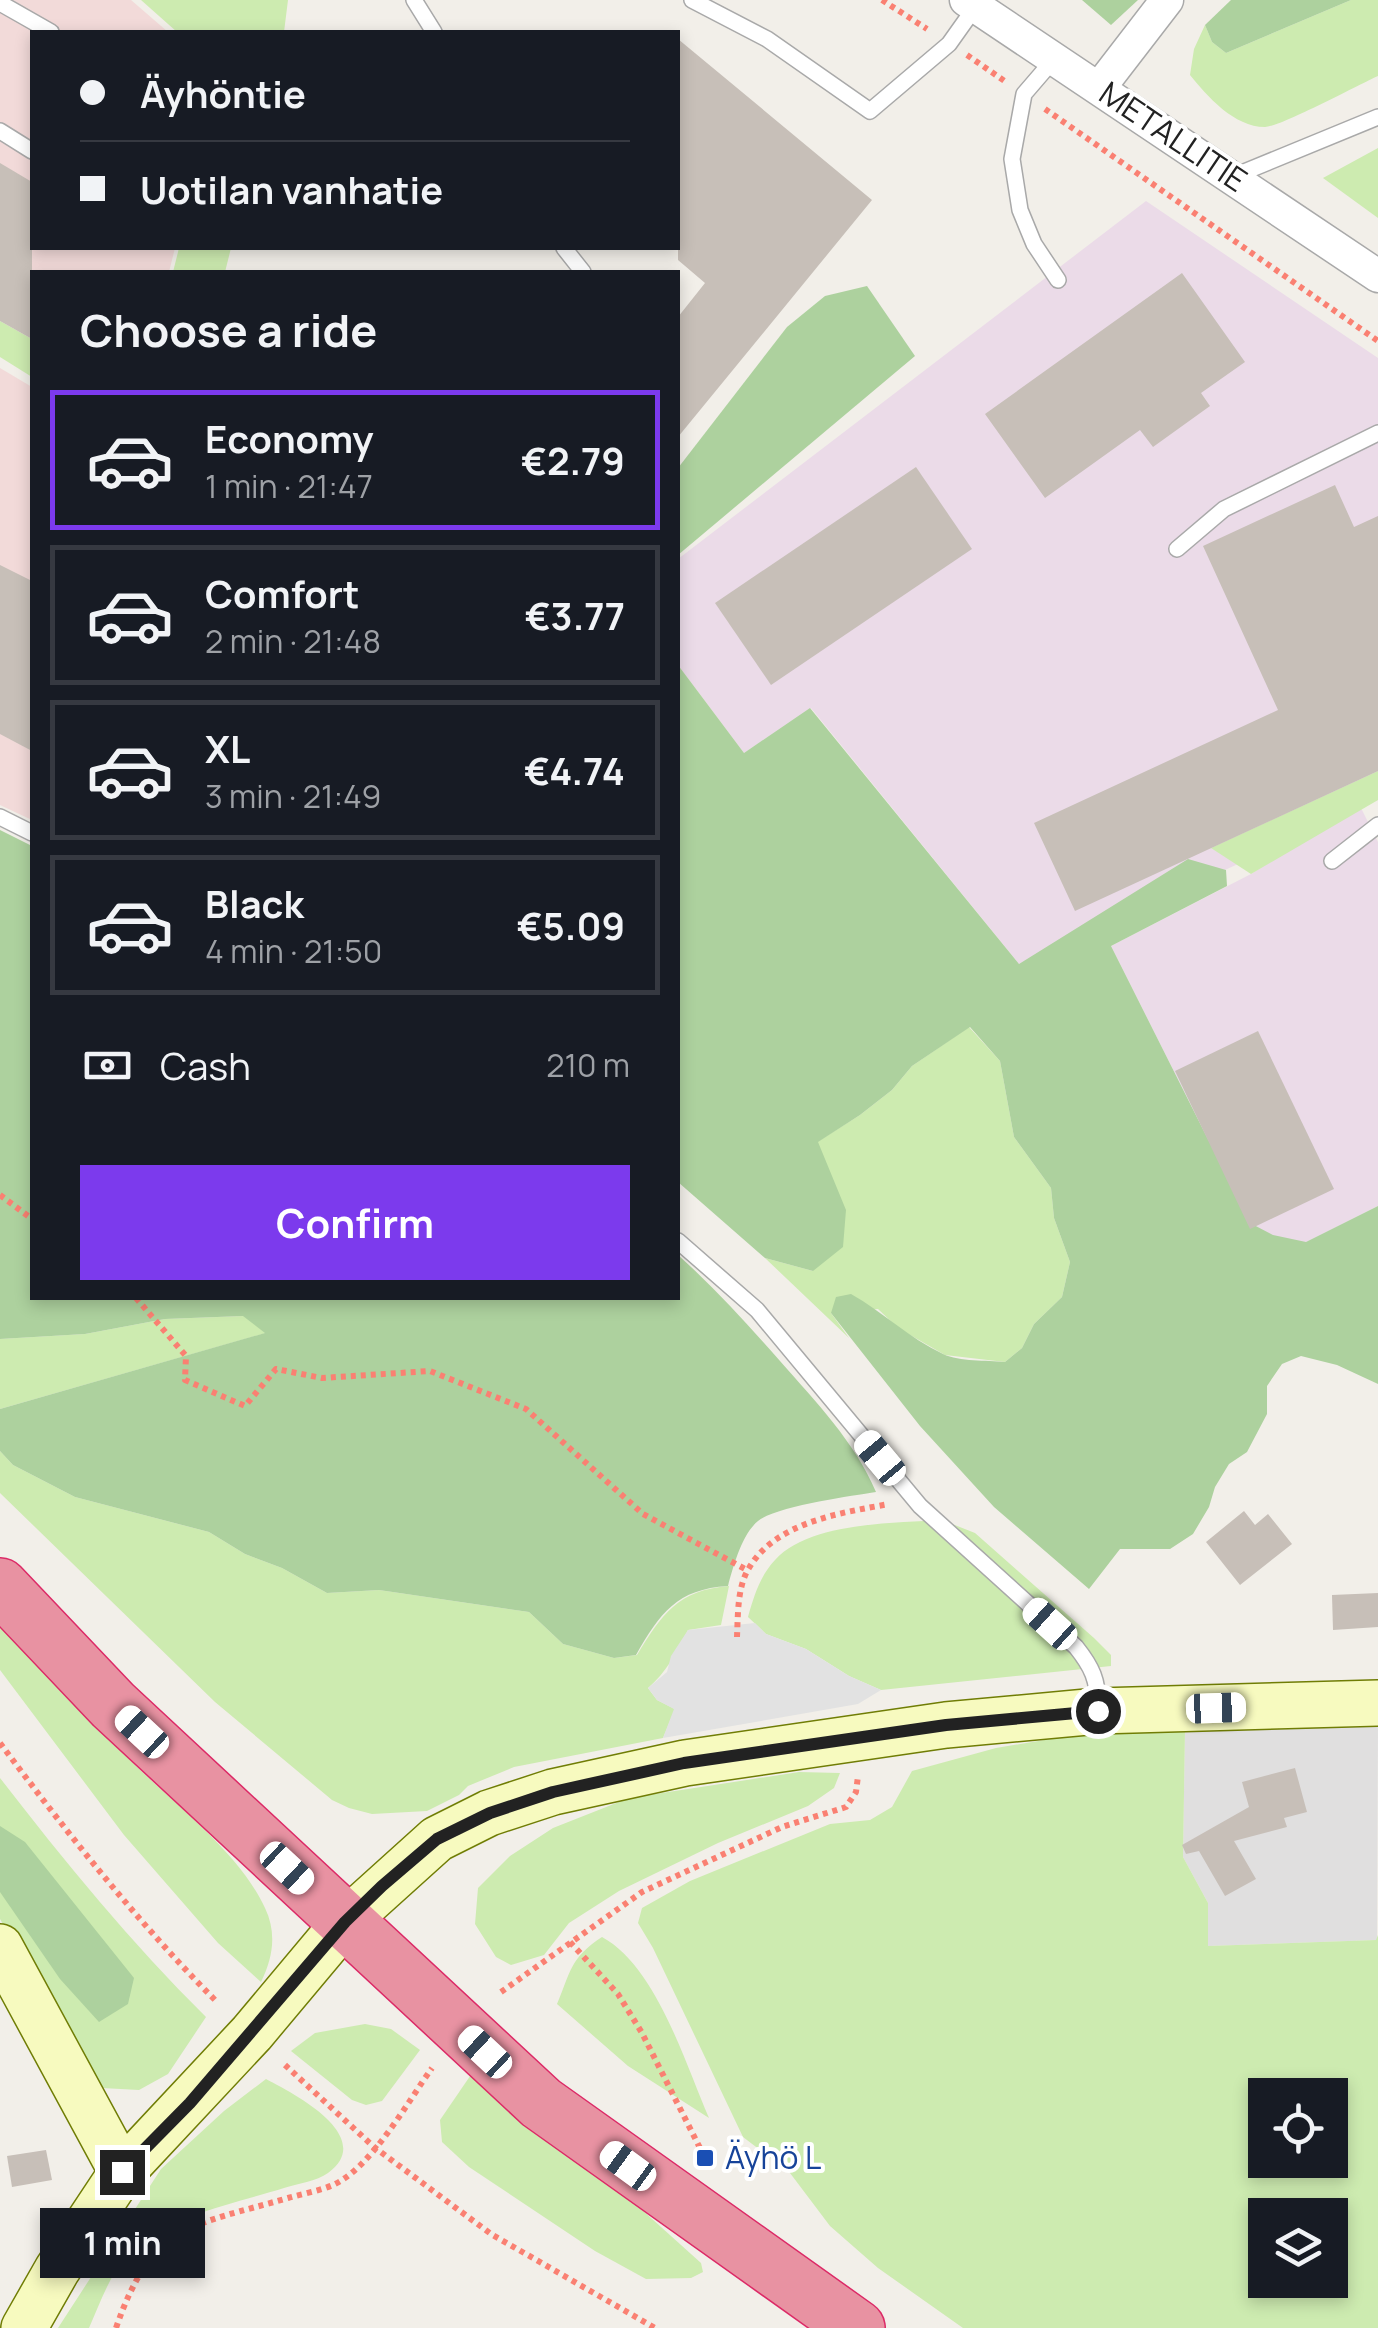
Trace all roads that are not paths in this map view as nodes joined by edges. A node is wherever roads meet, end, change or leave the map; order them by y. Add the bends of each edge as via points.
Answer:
1 (414, 0) edge
2 (692, 0) edge
3 (1167, 0) edge
4 (0, 3) edge
5 (971, 3) edge
6 (47, 30) edge
7 (433, 30) edge
8 (1055, 58) junction
9 (1100, 87) junction
10 (1378, 117) edge
11 (0, 131) edge
12 (30, 150) edge
13 (1232, 177) junction
14 (566, 250) edge
15 (581, 270) edge
16 (1378, 276) edge
17 (1058, 280) dead end
18 (1378, 433) edge
19 (1177, 549) dead end
20 (0, 817) edge
21 (1378, 825) edge
22 (30, 832) edge
23 (1332, 862) dead end
24 (680, 1243) edge
25 (0, 1586) edge
26 (1378, 1703) edge
27 (1098, 1711) junction
28 (345, 1922) junction
29 (0, 1946) edge
30 (122, 2172) junction
31 (24, 2328) edge
32 (857, 2328) edge

1 - 7 lane
2 - 5 lane via 767,39 870,111 950,44
3 - 9 street
4 - 6 lane
5 - 8 street, METALLITIE
8 - 9 street, METALLITIE
8 - 17 lane via 1024,94 1012,159 1020,210
9 - 13 street, METALLITIE
10 - 13 lane
11 - 12 lane
13 - 16 street, METALLITIE
14 - 15 lane
18 - 19 lane via 1224,509
20 - 22 lane
21 - 23 lane
24 - 27 lane via 757,1310 920,1506 1076,1647 1093,1668
25 - 28 highway via 113,1705
26 - 27 main road
27 - 28 main road via 946,1725 684,1763 553,1792 437,1839
28 - 30 main road via 252,2034
28 - 32 highway via 541,2104
29 - 30 main road
30 - 31 main road

